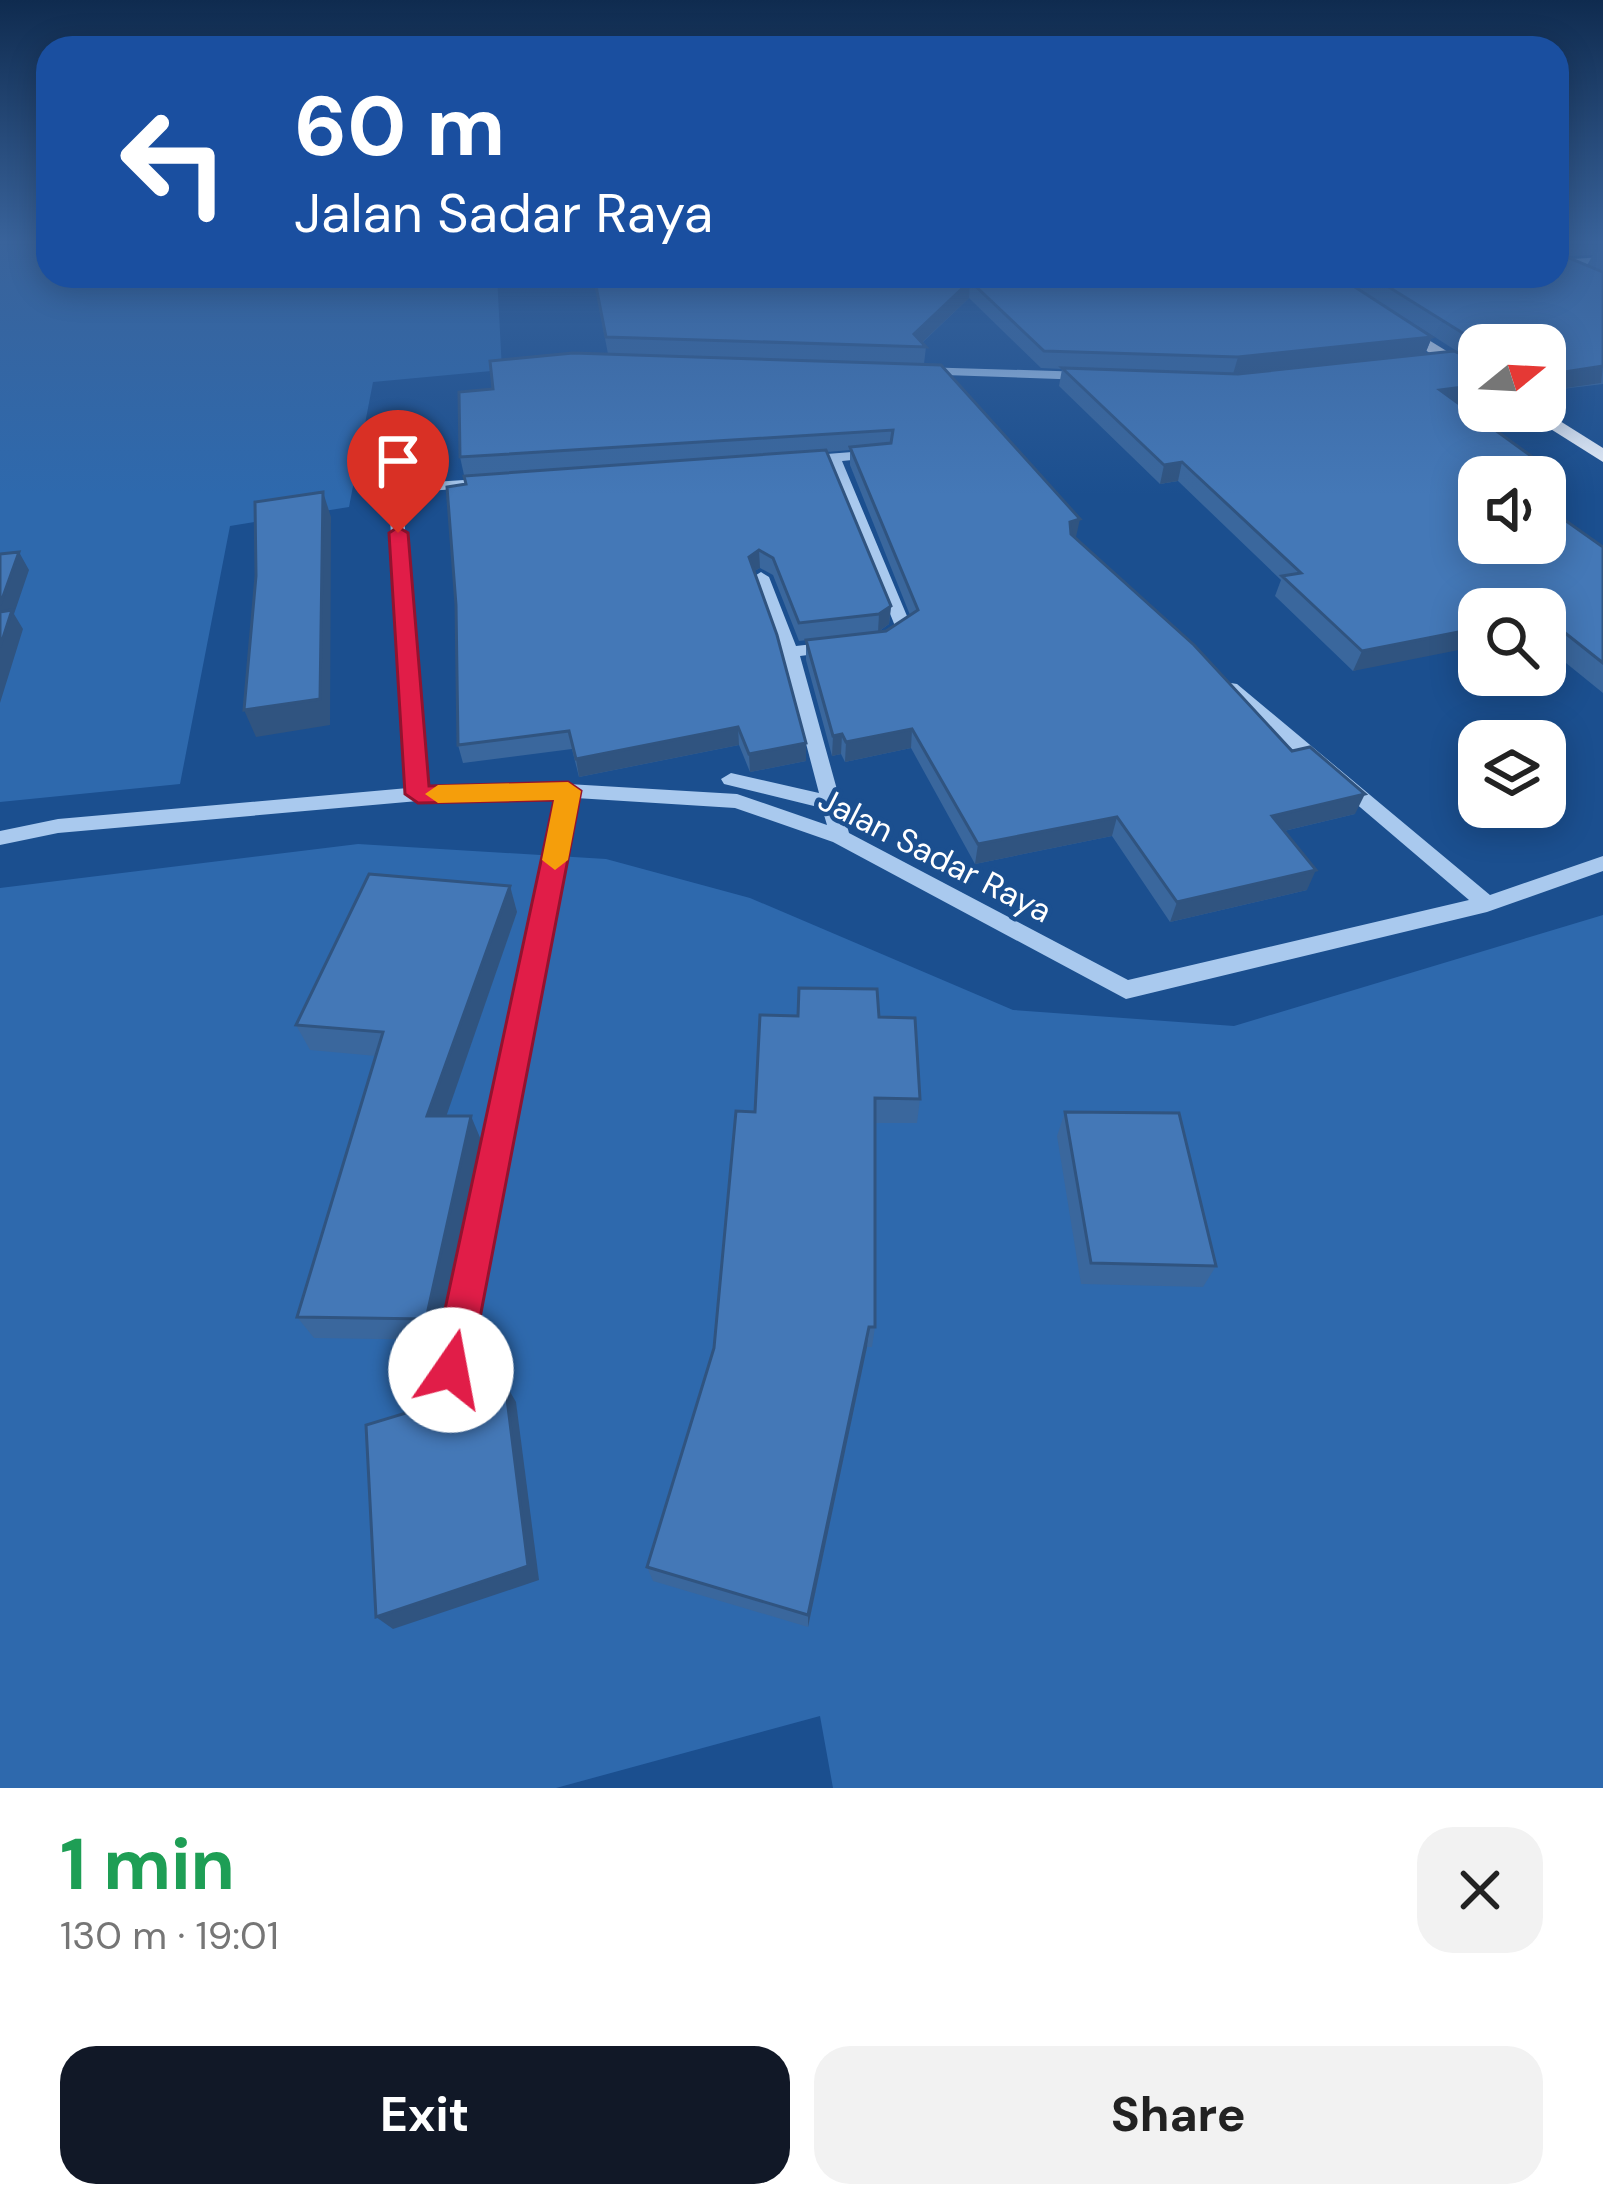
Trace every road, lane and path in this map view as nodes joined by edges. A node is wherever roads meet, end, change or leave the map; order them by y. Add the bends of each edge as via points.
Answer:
1 (1401, 328) edge
2 (1450, 360) junction
3 (1426, 362) edge
4 (1458, 365) edge
5 (904, 371) edge
6 (1114, 376) edge
7 (1565, 432) edge
8 (398, 446) dead end
9 (884, 454) edge
10 (1603, 456) edge
11 (834, 457) junction
12 (788, 460) edge
13 (511, 481) edge
14 (395, 489) junction
15 (761, 577) edge
16 (863, 644) edge
17 (842, 646) edge
18 (790, 652) junction
19 (1217, 676) edge
20 (731, 779) dead end
21 (568, 791) junction
22 (418, 794) junction
23 (831, 802) junction
24 (840, 837) junction
25 (0, 838) edge
26 (1603, 862) edge
27 (1487, 904) junction
28 (451, 1370) dead end

1 - 2 main road
2 - 3 street
2 - 4 main road
5 - 6 street
7 - 10 main road
8 - 14 street
9 - 11 street
11 - 12 street
11 - 16 street via 904,628
13 - 14 street
14 - 22 street
15 - 18 street
17 - 18 street
18 - 23 street
19 - 27 street
20 - 23 street
21 - 22 street, Jalan Sadar Raya
21 - 24 street, Jalan Sadar Raya via 737,801
21 - 28 street
22 - 25 street, Jalan Sadar Raya
23 - 24 street
24 - 27 street, Jalan Sadar Raya via 1126,990
26 - 27 street, Jalan Sadar Raya

